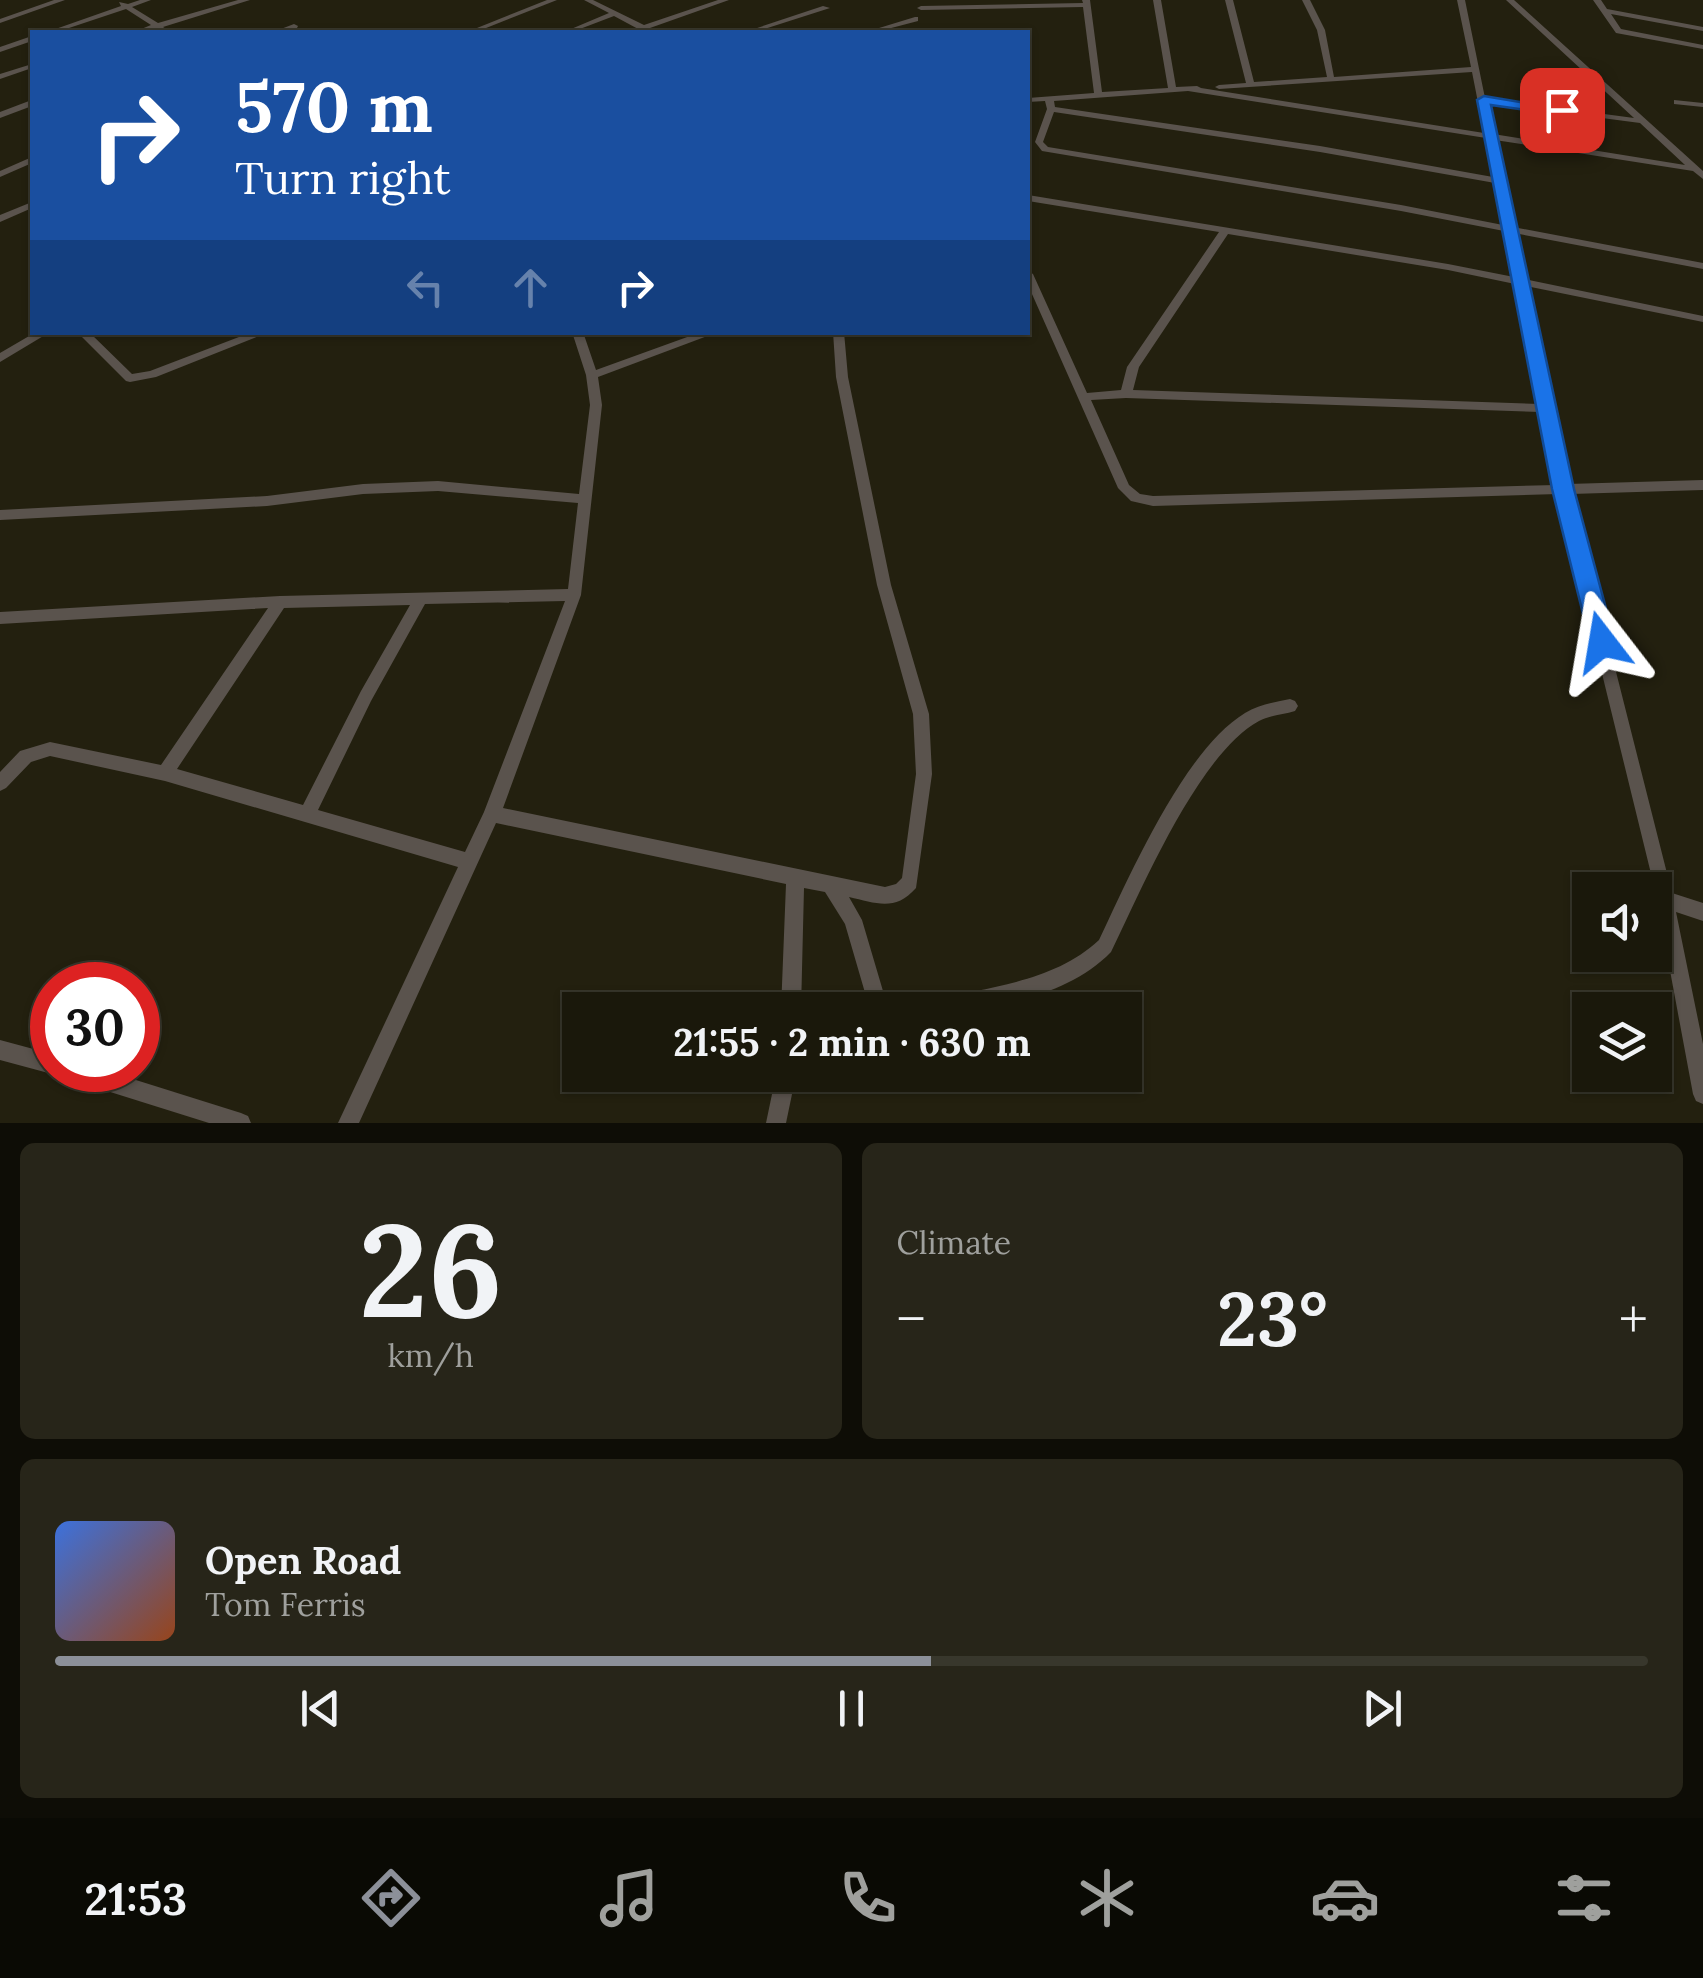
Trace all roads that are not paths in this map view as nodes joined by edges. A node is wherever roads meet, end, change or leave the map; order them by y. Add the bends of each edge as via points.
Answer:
1 (61, 0) edge
2 (116, 0) edge
3 (147, 0) edge
4 (246, 0) edge
5 (553, 0) edge
6 (588, 0) edge
7 (725, 0) edge
8 (928, 0) edge
9 (1157, 0) edge
10 (1229, 0) edge
11 (1306, 0) edge
12 (1461, 0) edge
13 (1510, 0) edge
14 (1597, 0) edge
15 (1085, 2) edge
16 (126, 6) junction
17 (826, 8) dead end
18 (921, 8) junction
19 (1605, 11) junction
20 (614, 13) junction
21 (915, 19) junction
22 (0, 21) edge
23 (158, 26) junction
24 (294, 26) dead end
25 (643, 28) junction
26 (1703, 28) edge
27 (57, 30) edge
28 (144, 30) edge
29 (165, 30) edge
30 (283, 30) edge
31 (476, 30) edge
32 (572, 30) edge
33 (648, 30) edge
34 (755, 30) edge
35 (877, 30) edge
36 (909, 30) edge
37 (30, 40) edge
38 (1703, 47) edge
39 (0, 50) edge
40 (30, 67) edge
41 (1478, 70) junction
42 (0, 78) edge
43 (1331, 79) junction
44 (1251, 85) junction
45 (1190, 89) junction
46 (1172, 90) junction
47 (1098, 95) junction
48 (1030, 100) edge
49 (1484, 100) junction
50 (1677, 102) dead end
51 (30, 104) edge
52 (1050, 104) junction
53 (1703, 106) edge
54 (0, 115) edge
55 (1642, 121) junction
56 (1491, 137) junction
57 (30, 161) edge
58 (1699, 172) edge
59 (0, 174) edge
60 (1498, 180) junction
61 (1030, 198) edge
62 (30, 206) edge
63 (21, 210) junction
64 (30, 218) edge
65 (0, 219) edge
66 (1508, 227) junction
67 (1225, 231) junction
68 (1703, 266) edge
69 (1030, 278) edge
70 (1520, 282) junction
71 (1703, 319) edge
72 (40, 335) edge
73 (85, 335) edge
74 (255, 335) edge
75 (578, 335) edge
76 (704, 335) edge
77 (838, 335) edge
78 (0, 358) edge
79 (592, 375) junction
80 (1126, 394) junction
81 (1084, 397) junction
82 (1547, 408) junction
83 (1703, 485) edge
84 (1563, 489) junction
85 (586, 498) junction
86 (0, 515) edge
87 (574, 595) junction
88 (421, 599) junction
89 (280, 602) junction
90 (0, 618) edge
91 (1290, 706) dead end
92 (165, 773) junction
93 (0, 782) edge
94 (492, 814) junction
95 (307, 815) junction
96 (469, 862) junction
97 (1659, 872) edge
98 (795, 878) junction
99 (832, 885) junction
100 (1672, 901) edge
101 (1703, 912) edge
102 (1672, 930) edge
103 (792, 992) edge
104 (875, 992) edge
105 (1003, 992) edge
106 (0, 1050) edge
107 (30, 1058) edge
108 (1702, 1088) edge
109 (142, 1092) edge
110 (782, 1092) edge
111 (241, 1123) edge
112 (348, 1123) edge
113 (776, 1123) edge

1 - 22 street
2 - 16 street
3 - 16 street
4 - 23 street
5 - 31 street
6 - 20 street
7 - 25 street
8 - 18 street
9 - 46 street
10 - 44 street
11 - 43 street via 1321,30
12 - 41 street
13 - 55 street
14 - 19 street
15 - 18 street
15 - 47 street
16 - 23 street
16 - 27 street
17 - 34 street
18 - 21 street
19 - 26 street
19 - 38 street via 1619,31
20 - 25 street
20 - 32 street
21 - 35 street
21 - 36 street
23 - 28 street
23 - 29 street
24 - 30 street
25 - 33 street
37 - 39 street
40 - 42 street
41 - 43 street
41 - 49 street
43 - 44 street
44 - 45 street
45 - 46 street
45 - 56 street
46 - 47 street
47 - 52 street
48 - 52 street
49 - 55 street
49 - 56 street
50 - 53 street
51 - 54 street
52 - 60 street
52 - 66 street via 1039,142 1046,149
55 - 58 street
56 - 58 street
56 - 60 street
57 - 59 street
60 - 66 street
61 - 67 street
62 - 63 street
63 - 64 street
63 - 65 street
66 - 68 street
66 - 70 street
67 - 70 street
67 - 80 street via 1133,368
69 - 81 street
70 - 71 street
70 - 82 street
72 - 78 street
73 - 74 street via 130,378
75 - 79 street
76 - 79 street
77 - 99 street via 884,585 921,714 924,774 910,882 885,896
79 - 85 street via 596,406
80 - 81 street
80 - 82 street
81 - 84 street via 1124,488 1136,498
82 - 84 street
83 - 84 street
84 - 97 street
85 - 86 street via 420,487
85 - 87 street
87 - 88 street
87 - 94 street
88 - 89 street
88 - 95 street
89 - 90 street
89 - 92 street
91 - 105 street via 1247,719 1206,765 1092,963
92 - 93 street via 38,750
92 - 95 street
94 - 96 street
94 - 98 street
95 - 96 street
96 - 112 street
98 - 99 street
98 - 103 street
99 - 104 street via 853,920
100 - 101 street
102 - 108 street
106 - 107 street
109 - 111 street
110 - 113 street

